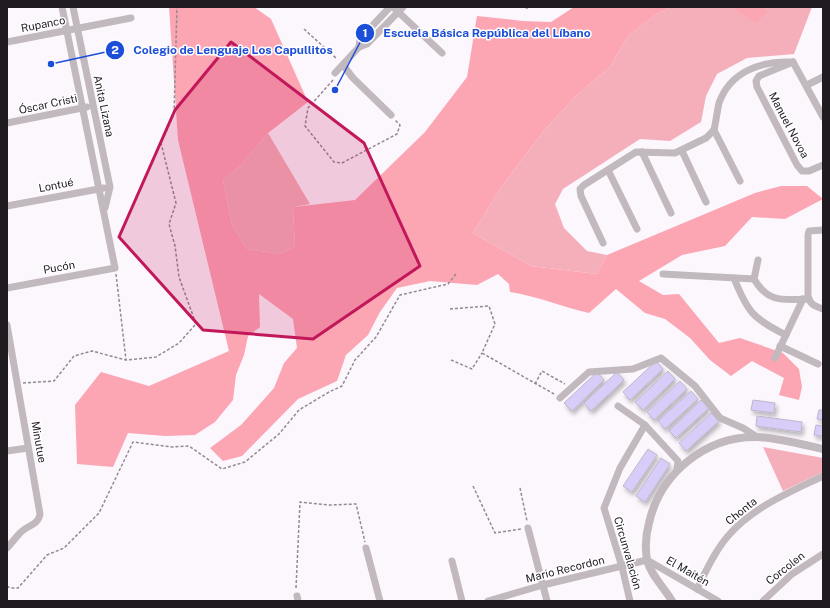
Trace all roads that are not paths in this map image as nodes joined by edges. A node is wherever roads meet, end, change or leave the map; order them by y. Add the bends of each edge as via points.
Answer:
1 (62, 7) edge
2 (73, 7) edge
3 (396, 8) edge
4 (131, 18) dead end
5 (77, 29) junction
6 (67, 30) junction
7 (7, 42) edge
8 (442, 53) dead end
9 (793, 62) junction
10 (343, 65) junction
11 (335, 74) road end
12 (823, 77) edge
13 (807, 86) junction
14 (93, 106) junction
15 (82, 108) junction
16 (391, 115) dead end
17 (823, 117) edge
18 (7, 123) edge
19 (714, 130) junction
20 (682, 151) junction
21 (642, 152) junction
22 (823, 165) edge
23 (608, 170) junction
24 (740, 181) dead end
25 (110, 187) junction
26 (100, 188) junction
27 (706, 202) dead end
28 (7, 206) edge
29 (104, 210) junction
30 (671, 213) dead end
31 (637, 229) dead end
32 (823, 230) edge
33 (603, 243) dead end
34 (758, 260) dead end
35 (115, 268) joint
36 (664, 274) dead end
37 (734, 278) junction
38 (754, 278) junction
39 (7, 288) edge
40 (807, 300) junction
41 (823, 309) edge
42 (7, 325) edge
43 (786, 335) junction
44 (780, 346) junction
45 (775, 358) dead end
46 (818, 364) dead end
47 (15, 367) junction
48 (7, 369) edge
49 (560, 398) road end
50 (618, 406) dead end
51 (645, 425) junction
52 (757, 437) junction
53 (28, 448) junction
54 (823, 449) edge
55 (7, 452) edge
56 (678, 470) junction
57 (823, 476) edge
58 (528, 528) road end
59 (7, 548) edge
60 (366, 548) road end
61 (823, 554) edge
62 (647, 560) junction
63 (452, 561) dead end
64 (622, 567) junction
65 (543, 585) junction
66 (697, 589) junction
67 (380, 601) edge
68 (462, 601) edge
69 (488, 601) edge
70 (547, 601) edge
71 (630, 601) edge
72 (672, 601) edge
73 (718, 601) edge
74 (763, 601) edge

1 - 6 street, Anita Lizana
2 - 5 street, Anita Lizana
3 - 8 street
3 - 10 street via 360,39 359,47
4 - 5 street, Rupanco
5 - 6 street, Rupanco
5 - 14 street, Anita Lizana
6 - 7 street, Rupanco
6 - 15 street, Anita Lizana
9 - 13 street
9 - 19 street via 776,61 742,72 725,91 719,104
9 - 22 street, Manuel Novoa via 759,76 756,81 757,87 802,171
10 - 11 street
10 - 16 street via 352,78
12 - 13 street
13 - 17 street
14 - 15 street, Óscar Cristi
14 - 25 street, Anita Lizana
15 - 18 street, Óscar Cristi
15 - 26 street, Anita Lizana
19 - 20 street via 706,138
19 - 24 street
20 - 21 street
20 - 27 street
21 - 23 street via 636,152
21 - 30 street
23 - 31 street
23 - 33 street via 580,189
25 - 26 street, Lontué
25 - 29 street, Anita Lizana
26 - 28 street, Lontué
26 - 29 street, Anita Lizana
29 - 35 street, Anita Lizana
32 - 40 street via 809,231 808,235
34 - 38 street
35 - 39 street, Pucón
36 - 37 street
37 - 38 street
37 - 43 street via 747,309 760,321
38 - 40 street via 760,289 774,299
40 - 41 street
40 - 43 street
42 - 47 street, Minutue
43 - 44 street
44 - 45 street
44 - 46 street
47 - 48 street
47 - 53 street, Minutue
49 - 52 street via 589,372 633,369 661,358 695,386 720,418
50 - 51 street
51 - 56 street via 678,461
51 - 64 street, Circunvalación via 620,468 604,508
52 - 54 street
52 - 56 street via 732,440 712,447
53 - 55 street
53 - 59 street, Minutue via 40,519 21,532
56 - 62 street via 662,491 651,516
57 - 66 street, Chonta via 768,503 742,522 727,536
58 - 65 street
60 - 67 street
61 - 74 street, Corcolen via 792,574
62 - 64 street, Mario Recordon
62 - 66 street, El Maitén
62 - 72 street via 655,577
63 - 68 street
64 - 65 street, Mario Recordon
64 - 71 street, Circunvalación
65 - 69 street, Mario Recordon
65 - 70 street
66 - 73 street, El Maitén

